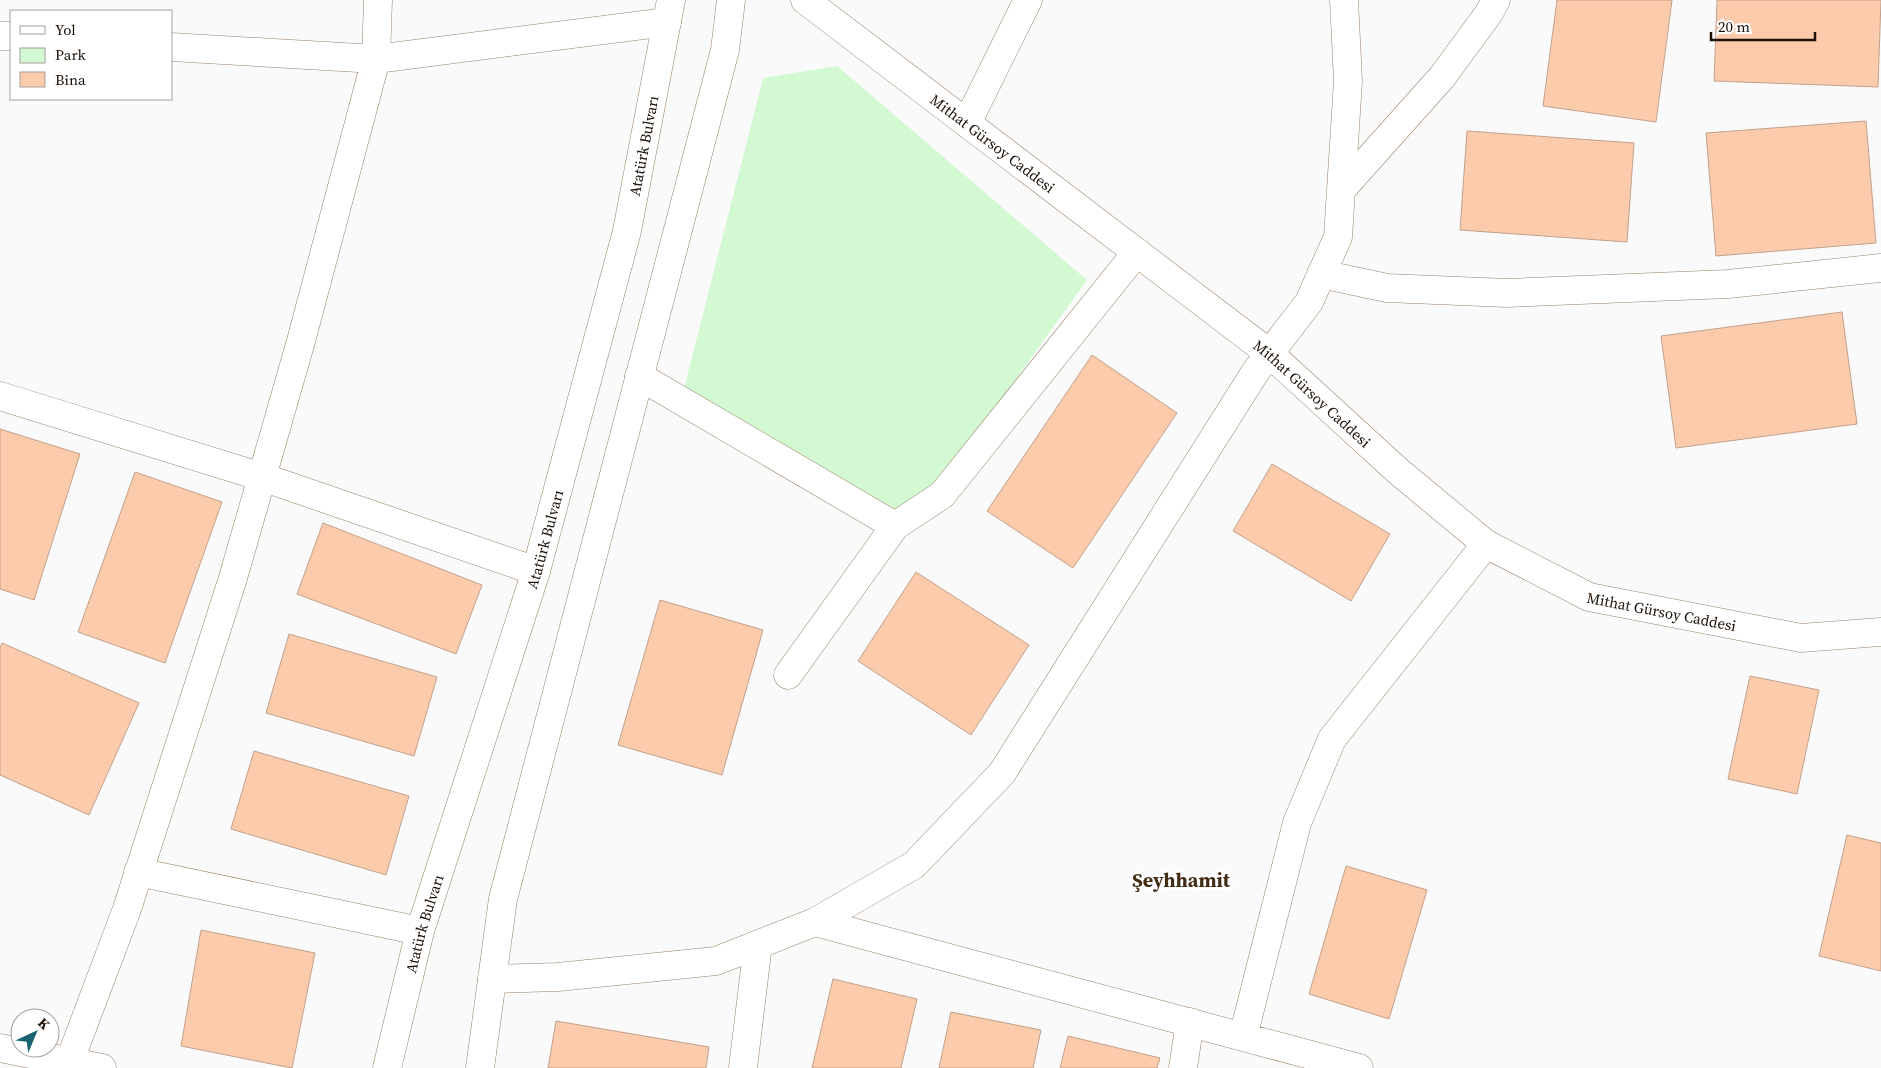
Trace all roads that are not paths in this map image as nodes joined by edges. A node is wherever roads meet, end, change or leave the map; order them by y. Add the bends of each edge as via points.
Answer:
1 (378, 0) edge
2 (731, 0) edge
3 (804, 0) edge
4 (1028, 0) edge
5 (1344, 0) edge
6 (1496, 0) edge
7 (669, 11) edge
8 (172, 46) edge
9 (376, 59) junction
10 (966, 123) junction
11 (1340, 190) junction
12 (1137, 252) junction
13 (1881, 268) edge
14 (1321, 274) junction
15 (1269, 353) junction
16 (639, 376) junction
17 (0, 396) edge
18 (262, 477) junction
19 (895, 526) junction
20 (1486, 544) junction
21 (536, 572) junction
22 (1881, 632) edge
23 (788, 675) dead end
24 (138, 872) junction
25 (815, 922) junction
26 (420, 931) junction
27 (758, 944) junction
28 (492, 979) junction
29 (1190, 1022) junction
30 (1243, 1037) junction
31 (0, 1048) edge
32 (68, 1064) edge
33 (102, 1068) edge
34 (386, 1068) edge
35 (480, 1068) edge
36 (743, 1068) edge
37 (1183, 1068) edge
38 (1360, 1068) edge

1 - 9 street
2 - 16 street via 725,50
3 - 10 street, Mithat Gürsoy Caddesi
4 - 10 street
5 - 11 street via 1348,81
6 - 11 street via 1490,13 1442,77
7 - 9 street
7 - 21 street, Atatürk Bulvarı via 627,231
8 - 9 street
9 - 18 street
10 - 12 street, Mithat Gürsoy Caddesi
11 - 14 street via 1338,237
12 - 15 street, Mithat Gürsoy Caddesi
12 - 19 street via 942,495
13 - 14 street via 1728,284 1507,293 1387,288
14 - 15 street via 1309,302
15 - 20 street, Mithat Gürsoy Caddesi via 1398,471
15 - 25 street via 1002,773 914,865
16 - 19 street
16 - 28 street via 503,899
17 - 18 street
18 - 21 street
18 - 24 street via 233,578
19 - 23 street
20 - 22 street, Mithat Gürsoy Caddesi via 1589,597 1801,638
20 - 30 street via 1332,739 1297,823
21 - 26 street, Atatürk Bulvarı
24 - 26 street
24 - 32 street
25 - 27 street
25 - 29 street
26 - 34 street, Atatürk Bulvarı
27 - 28 street via 716,960 558,977
27 - 36 street
28 - 35 street
29 - 30 street
29 - 37 street
30 - 38 street
31 - 32 street
32 - 33 street

